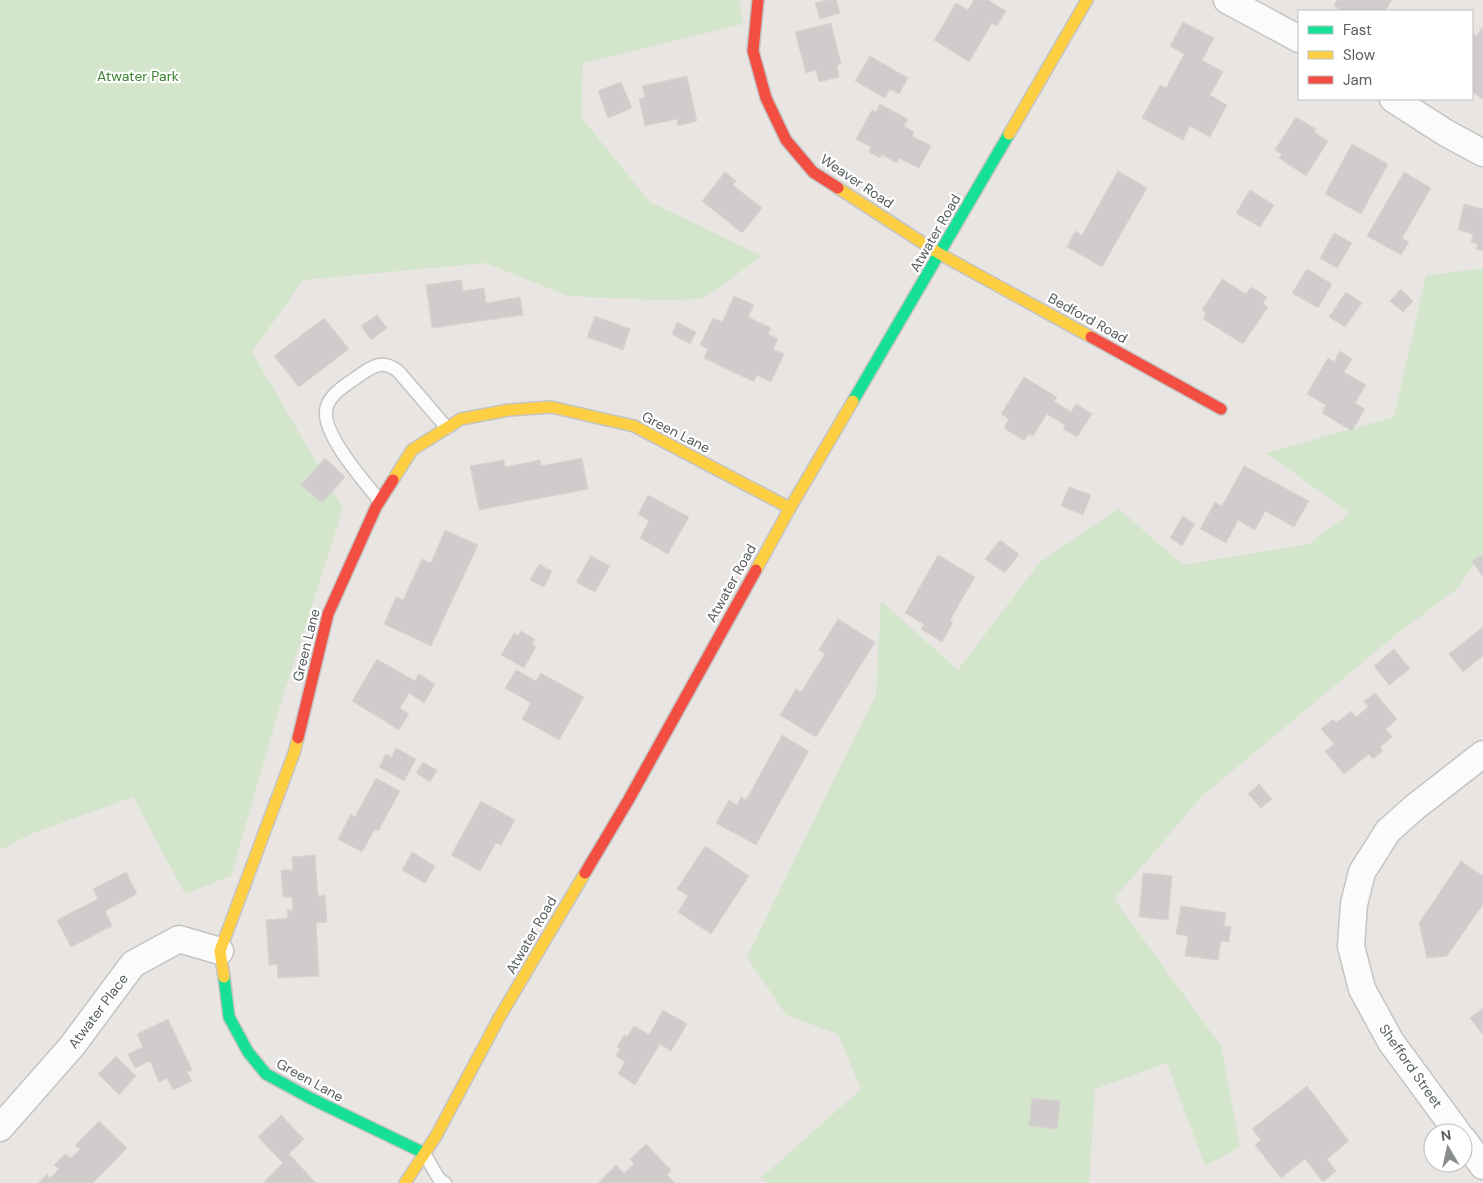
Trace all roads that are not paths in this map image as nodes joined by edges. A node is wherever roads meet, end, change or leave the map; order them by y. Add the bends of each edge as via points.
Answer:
1 (758, 0) edge
2 (1087, 0) edge
3 (1227, 0) edge
4 (1298, 38) edge
5 (1395, 100) edge
6 (1483, 153) edge
7 (940, 254) junction
8 (1221, 409) dead end
9 (446, 428) junction
10 (380, 500) junction
11 (790, 508) junction
12 (1483, 754) edge
13 (220, 951) junction
14 (1451, 1123) edge
15 (0, 1128) edge
16 (424, 1153) junction
17 (1473, 1153) edge
18 (1483, 1166) edge
19 (405, 1183) edge
20 (445, 1183) edge

1 - 7 street, Weaver Road via 753,51 766,98 786,140 813,172
2 - 7 street, Atwater Road
3 - 4 street
5 - 6 street
7 - 8 street, Bedford Road
7 - 11 street, Atwater Road
9 - 10 street, Green Lane via 412,450
9 - 10 lane via 392,366 373,366 333,395 327,405 327,426 347,459
9 - 11 street, Green Lane via 461,419 509,410 551,407 634,426
10 - 13 street, Green Lane via 328,614 294,753
11 - 16 street, Atwater Road via 629,799
12 - 14 street, Shefford Street via 1388,831 1362,872 1354,904 1351,946 1362,988 1391,1042
13 - 15 street, Atwater Place via 179,939 133,964 72,1046
13 - 16 street, Green Lane via 229,1017 248,1052 266,1074
16 - 19 street, Atwater Road
16 - 20 lane via 439,1179
17 - 18 street

